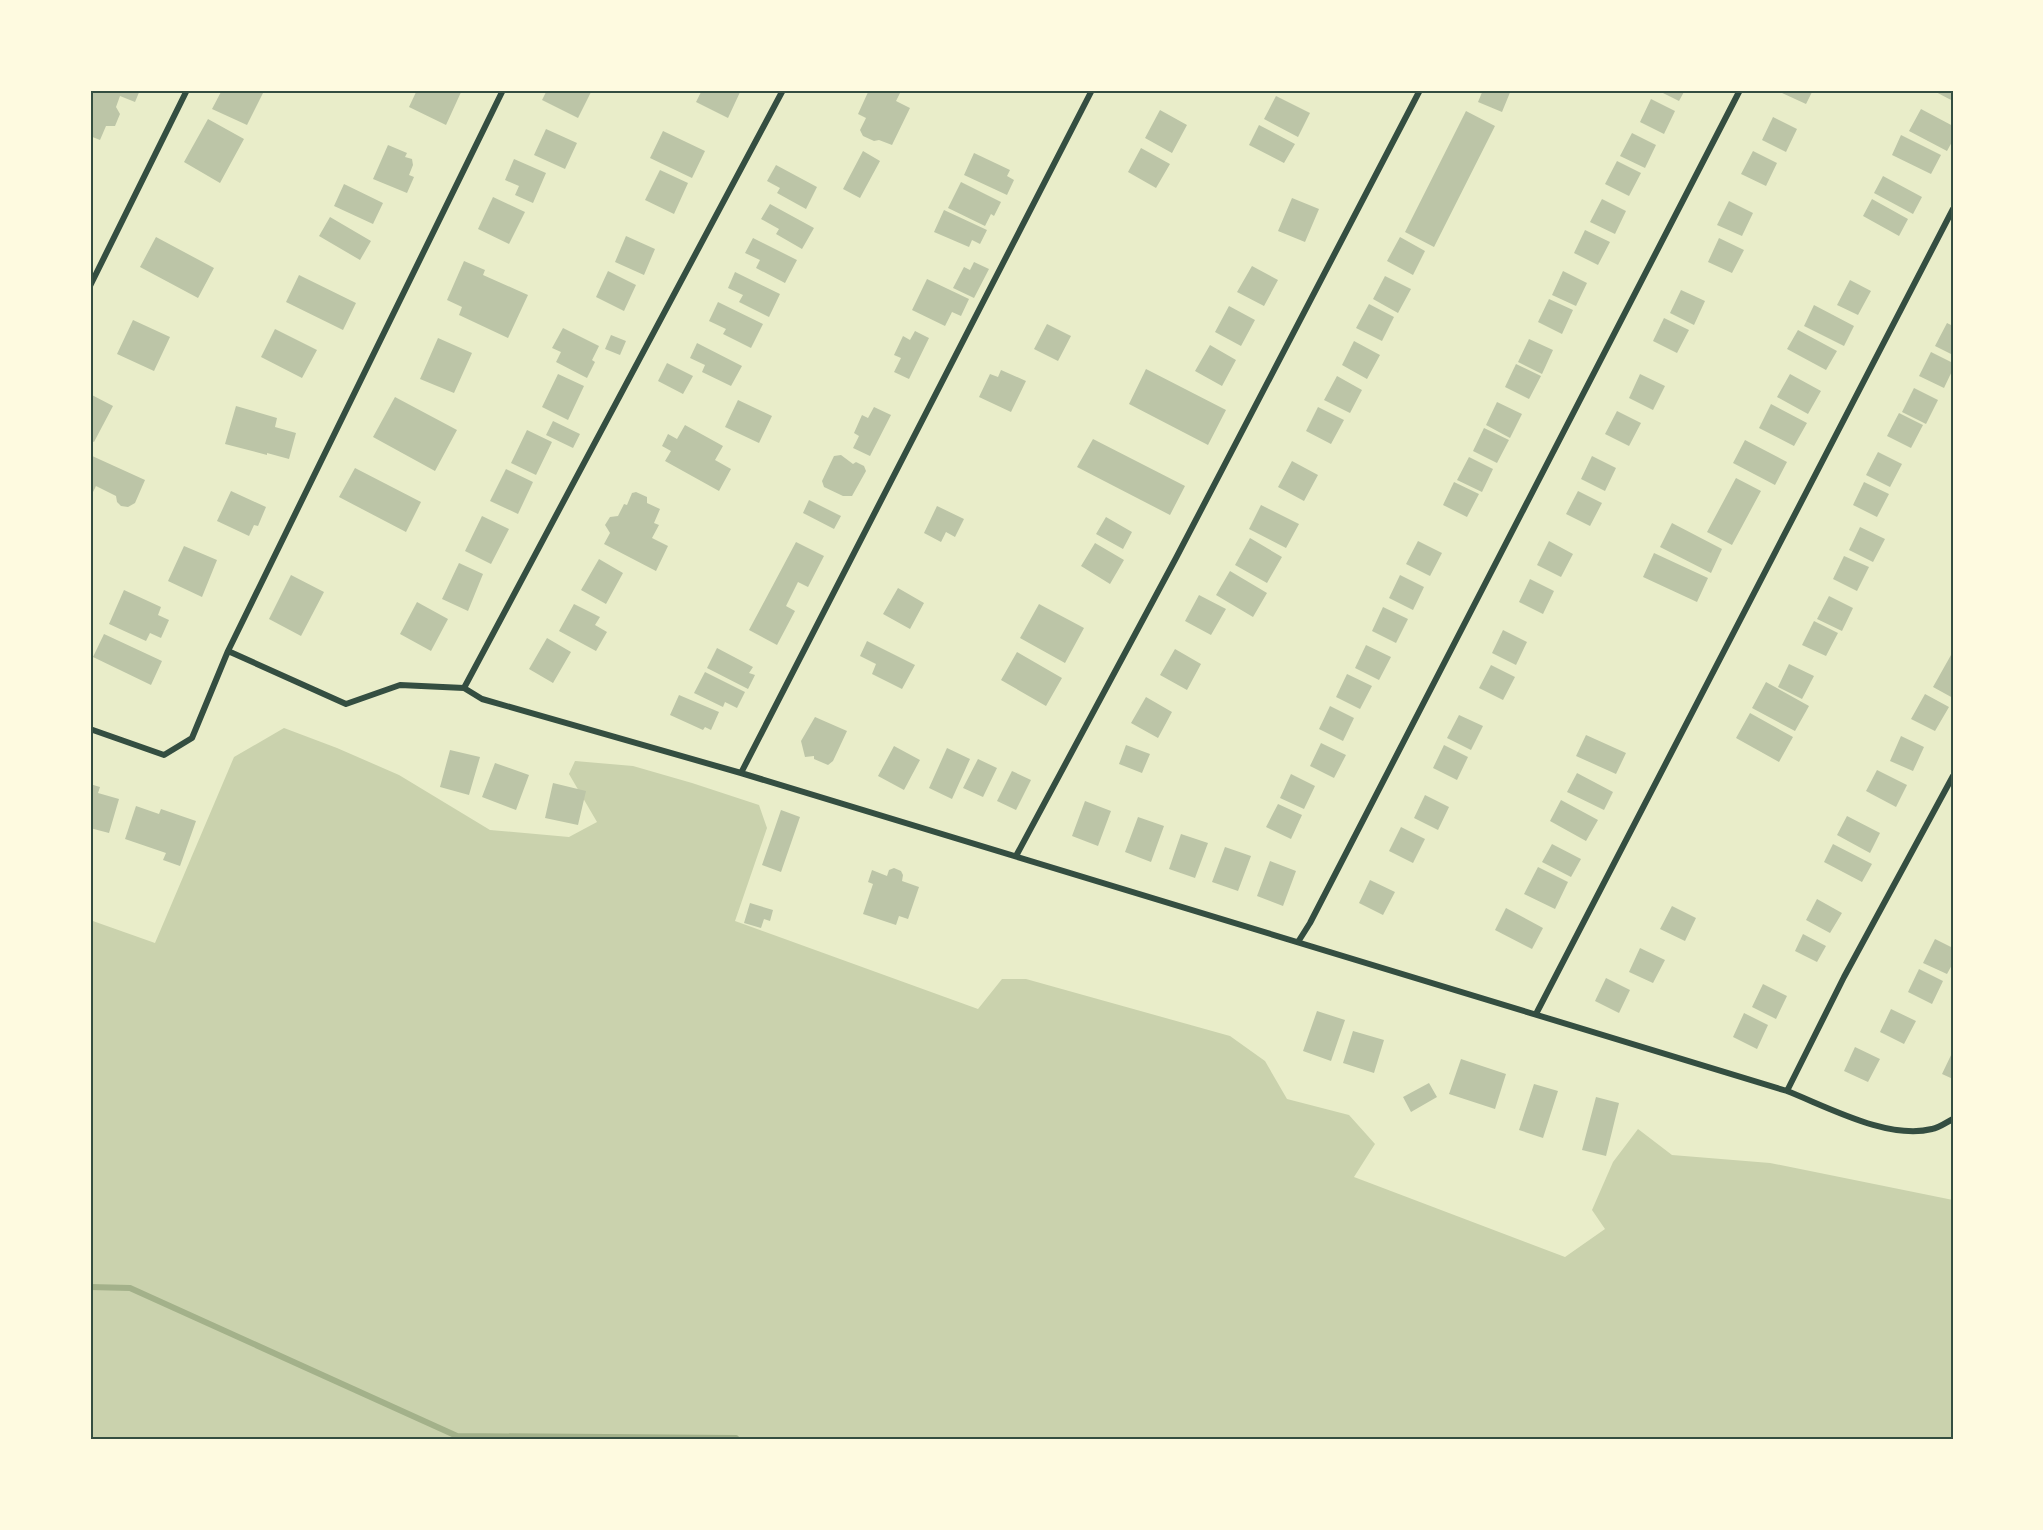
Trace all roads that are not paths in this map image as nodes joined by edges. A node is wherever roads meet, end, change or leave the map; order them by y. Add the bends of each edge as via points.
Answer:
1 (187, 90) edge
2 (503, 90) edge
3 (783, 90) edge
4 (1092, 90) edge
5 (1420, 90) edge
6 (1740, 90) edge
7 (1953, 209) edge
8 (90, 286) edge
9 (228, 651) junction
10 (464, 688) junction
11 (90, 729) edge
12 (741, 773) junction
13 (1953, 776) edge
14 (1016, 856) junction
15 (1298, 942) junction
16 (1536, 1014) junction
17 (1787, 1091) junction
18 (1953, 1119) edge

1 - 8 street
2 - 9 street
3 - 10 street
4 - 12 street
5 - 14 street
6 - 15 street
7 - 16 street
9 - 10 street via 346,704 400,685
9 - 11 street via 192,738 164,755
10 - 12 street via 482,699
12 - 14 street
13 - 17 street
14 - 15 street
15 - 16 street
16 - 17 street
17 - 18 street via 1867,1123 1900,1131 1933,1129

